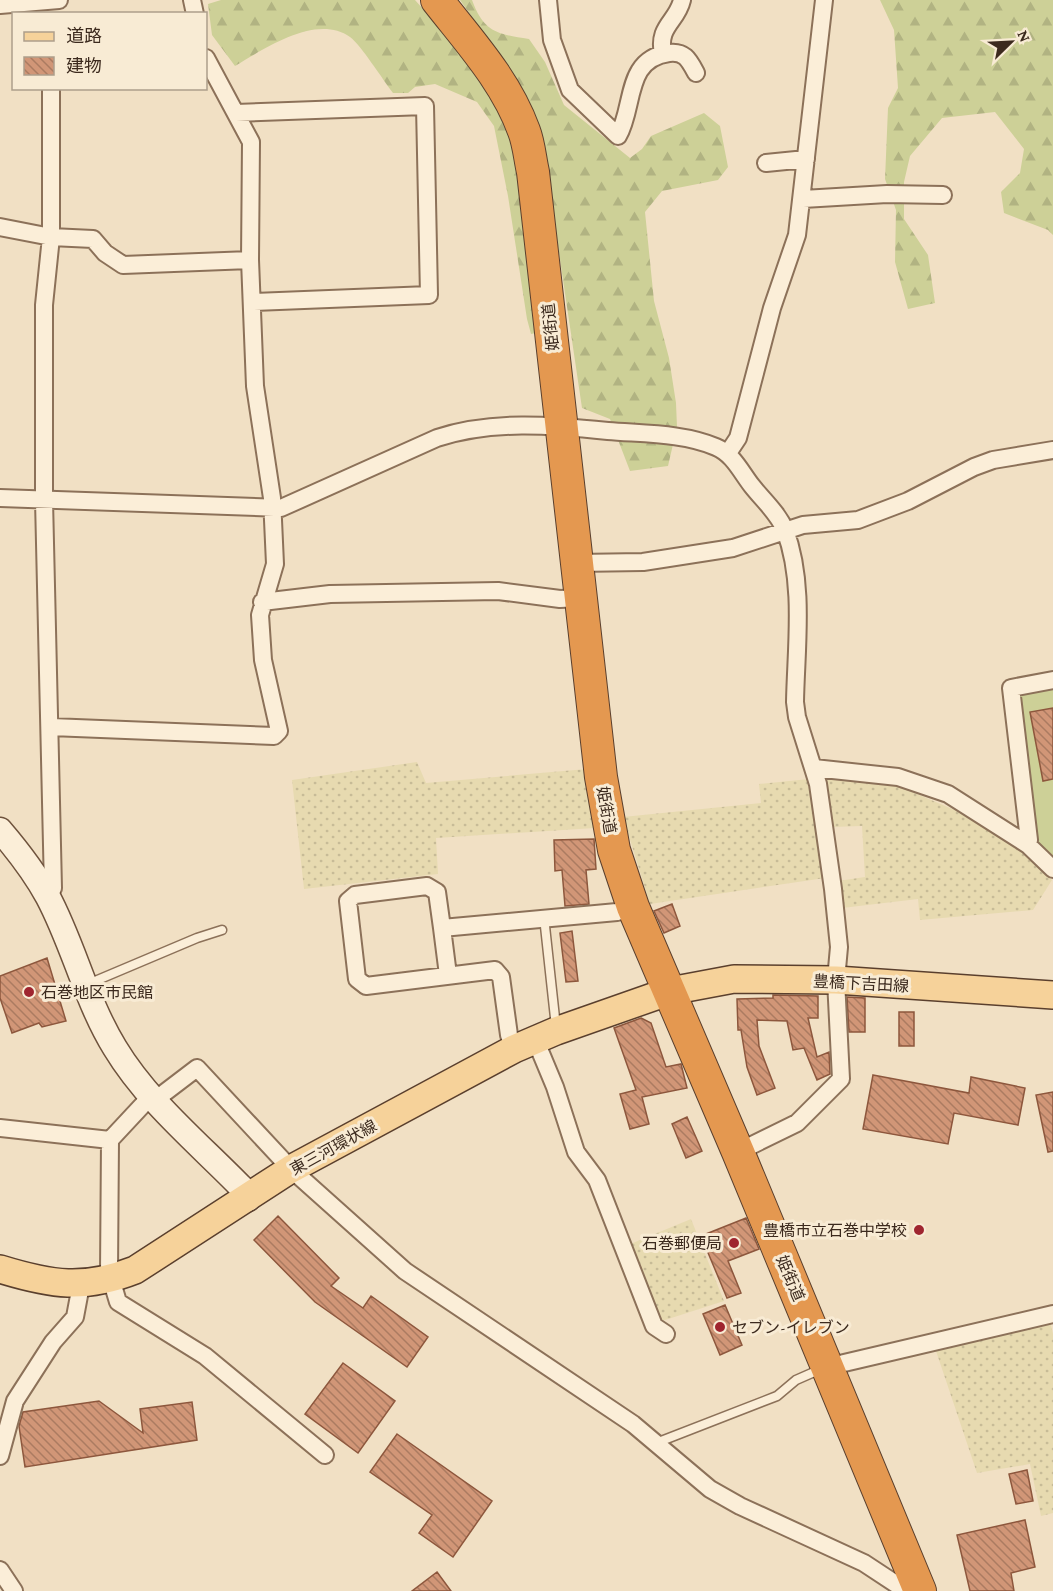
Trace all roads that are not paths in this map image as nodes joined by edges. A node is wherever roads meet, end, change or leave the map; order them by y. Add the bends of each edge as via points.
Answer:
1 (59, 0) edge
2 (437, 0) edge
3 (548, 0) edge
4 (682, 0) edge
5 (824, 0) edge
6 (50, 1) edge
7 (0, 5) edge
8 (663, 54) junction
9 (207, 60) edge
10 (696, 73) dead end
11 (51, 90) edge
12 (236, 113) junction
13 (806, 159) junction
14 (766, 163) dead end
15 (944, 195) dead end
16 (803, 199) junction
17 (0, 227) edge
18 (51, 237) junction
19 (250, 260) junction
20 (254, 302) junction
21 (561, 426) junction
22 (1053, 450) edge
23 (728, 453) junction
24 (0, 498) edge
25 (44, 500) junction
26 (273, 509) junction
27 (785, 531) junction
28 (576, 563) junction
29 (580, 598) junction
30 (262, 602) junction
31 (1053, 680) edge
32 (51, 727) junction
33 (814, 768) junction
34 (0, 830) edge
35 (1028, 845) junction
36 (1053, 869) edge
37 (48, 897) junction
38 (633, 907) junction
39 (544, 917) junction
40 (442, 928) junction
41 (222, 930) dead end
42 (448, 975) junction
43 (836, 980) junction
44 (85, 986) junction
45 (670, 991) junction
46 (1053, 995) edge
47 (535, 1040) junction
48 (153, 1098) junction
49 (0, 1128) edge
50 (110, 1140) junction
51 (738, 1152) junction
52 (291, 1169) junction
53 (248, 1199) junction
54 (0, 1269) edge
55 (111, 1280) junction
56 (81, 1285) junction
57 (1053, 1314) edge
58 (666, 1334) dead end
59 (827, 1367) junction
60 (656, 1443) junction
61 (325, 1455) dead end
62 (0, 1456) edge
63 (0, 1570) edge
64 (911, 1589) edge
65 (14, 1591) edge

1 - 6 street
2 - 21 highway, 姫街道 via 496,75 526,134
3 - 8 street via 552,40 570,90 618,136 638,71 645,62
4 - 8 street via 680,11 664,31
5 - 13 street
6 - 7 street
8 - 10 street via 678,52 688,57
9 - 12 street
11 - 18 street
12 - 19 street via 251,142
12 - 20 street via 425,106 429,295
13 - 14 street
13 - 16 street
15 - 16 street
16 - 23 street via 797,235 772,308 738,438
17 - 18 street
18 - 19 street via 93,239 105,254 123,265
18 - 25 street via 44,305
19 - 20 street
20 - 26 street via 255,386
21 - 23 street via 678,438
21 - 26 street via 458,431
21 - 28 highway, 姫街道
22 - 27 street via 993,460 876,515
23 - 27 street
24 - 25 street
25 - 26 street
25 - 32 street
26 - 30 street via 275,564
27 - 28 street via 733,548 643,562
27 - 33 street via 797,602 797,717
28 - 29 highway, 姫街道
29 - 30 street via 498,591 330,594
29 - 38 highway, 姫街道 via 601,777 614,850
30 - 32 street via 263,660 279,731 274,736
31 - 35 street via 1011,688
32 - 37 street via 53,888
33 - 35 street via 898,777 948,794
33 - 43 street via 833,889 838,946
34 - 37 street
35 - 36 street
37 - 44 street
38 - 39 street via 617,912
38 - 45 highway, 姫街道
39 - 40 street
39 - 47 lane
40 - 42 street
40 - 42 street via 436,892 427,886 355,895 348,901 357,979 366,986
41 - 44 lane
42 - 47 street via 495,970 501,977 509,1035
43 - 45 main road, 豊橋下吉田線 via 734,979
43 - 46 main road, 豊橋下吉田線
43 - 51 street via 841,1079 797,1123
44 - 48 street via 114,1047
45 - 47 main road, 東三河環状線
45 - 51 highway, 姫街道
47 - 52 main road, 東三河環状線
47 - 58 street via 576,1152 597,1180 654,1326
48 - 50 street
48 - 52 street via 197,1068
48 - 53 street via 241,1187
49 - 50 street
50 - 55 street
51 - 59 highway, 姫街道
52 - 53 main road, 東三河環状線
52 - 60 street via 405,1271
53 - 55 main road, 東三河環状線 via 161,1255
54 - 56 main road, 東三河環状線 via 33,1280
55 - 56 main road, 東三河環状線
55 - 61 street via 118,1302 205,1356
56 - 62 street via 75,1317 53,1342 15,1401
57 - 59 street
59 - 60 lane via 796,1380 777,1396
59 - 64 highway, 姫街道
60 - 64 street via 710,1489
63 - 65 street

